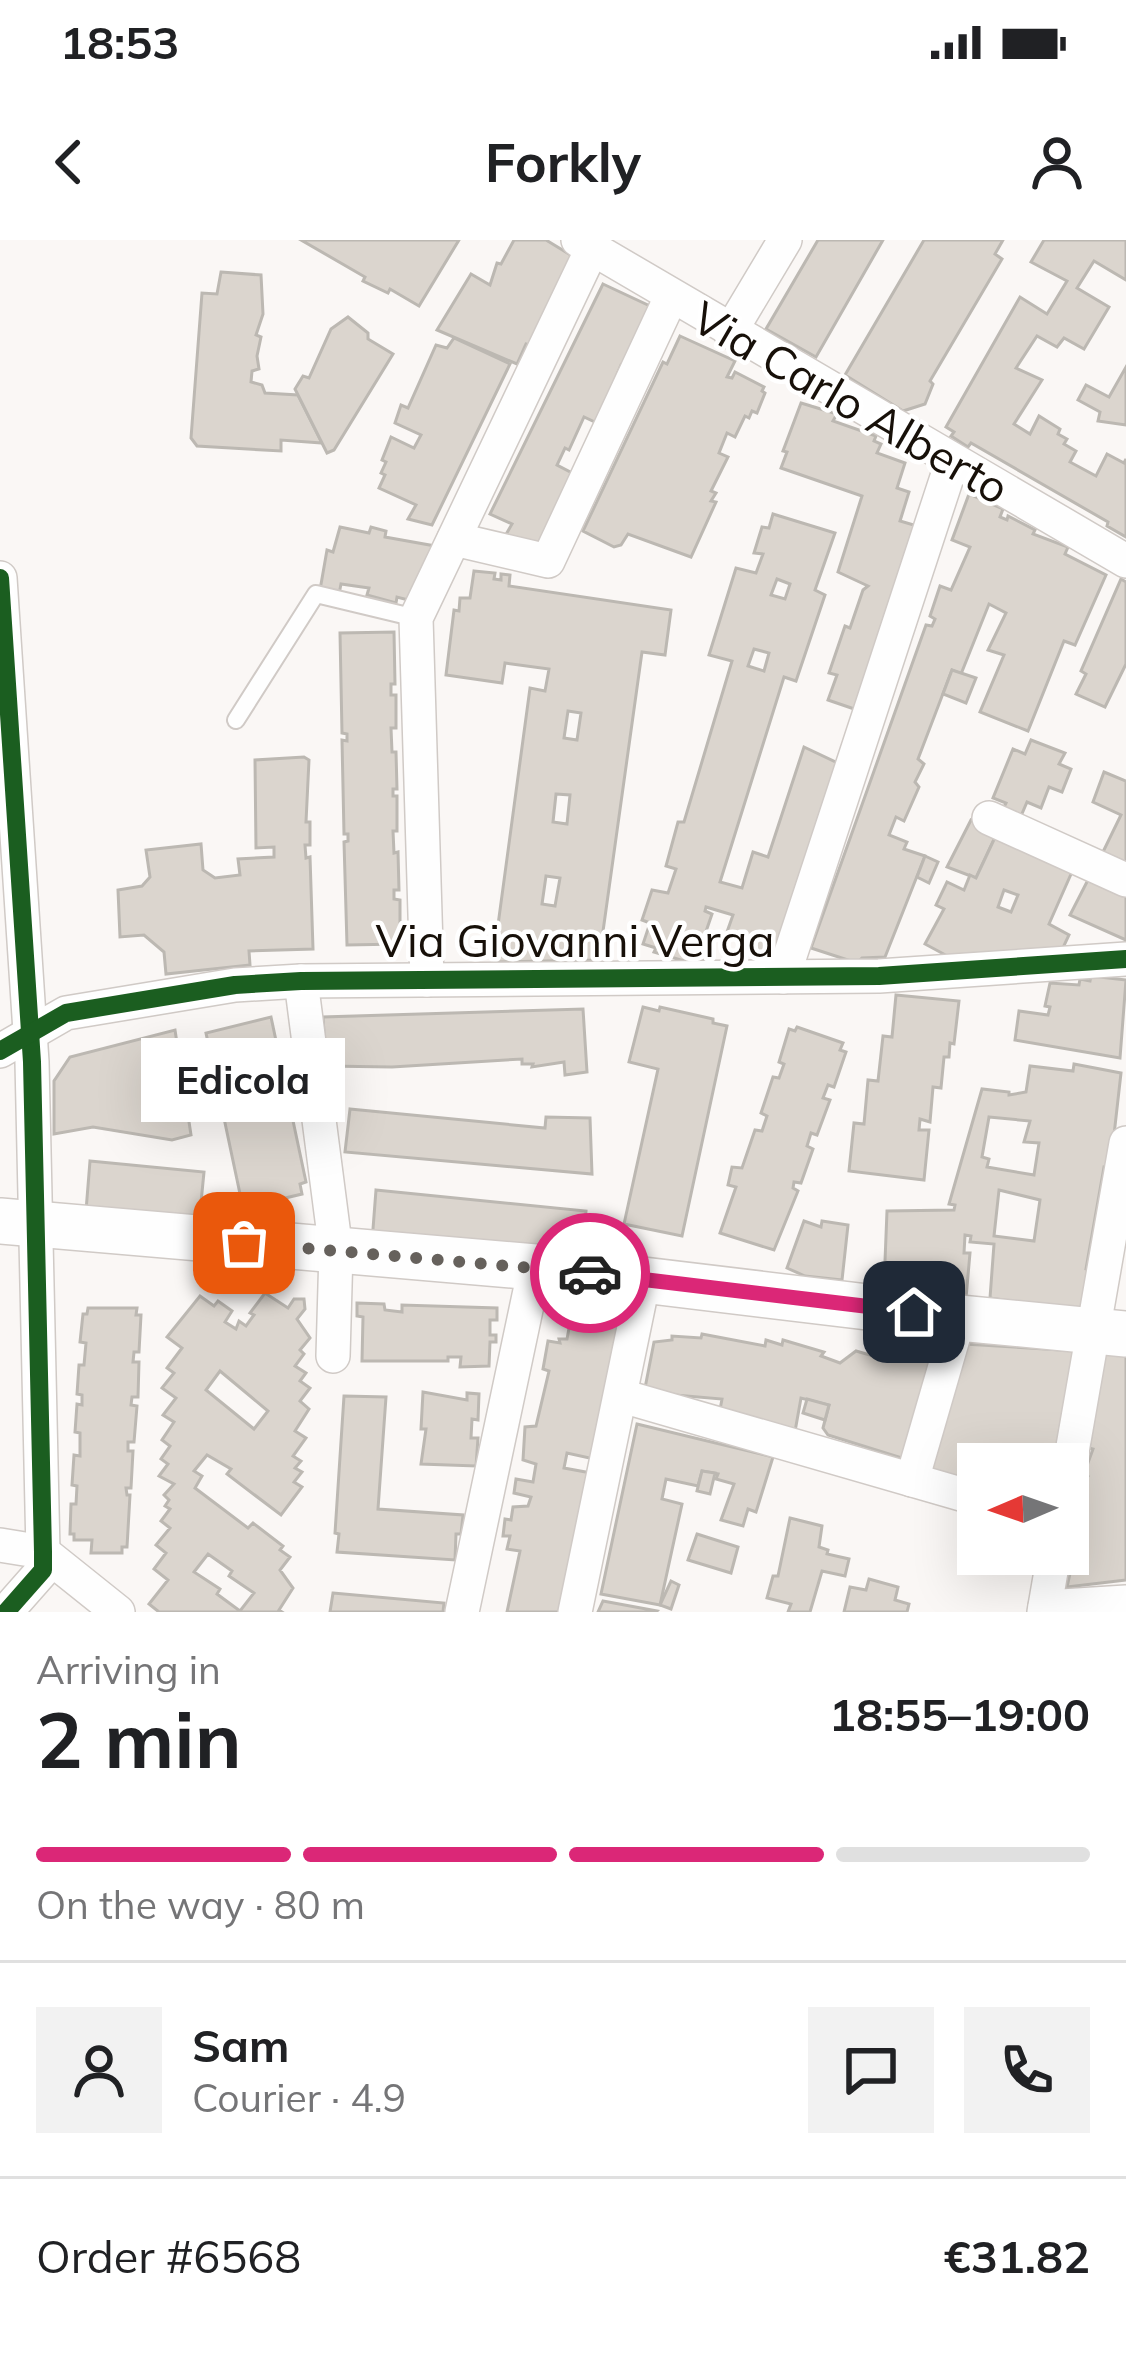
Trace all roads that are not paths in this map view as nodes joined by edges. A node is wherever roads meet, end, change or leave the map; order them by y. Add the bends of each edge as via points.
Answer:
1 (785, 240) edge
2 (585, 244) edge
3 (671, 297) junction
4 (730, 332) junction
5 (952, 462) junction
6 (454, 539) junction
7 (1126, 561) edge
8 (0, 578) edge
9 (416, 618) junction
10 (236, 720) dead end
11 (989, 818) dead end
12 (1126, 880) edge
13 (1126, 959) edge
14 (783, 977) junction
15 (427, 980) junction
16 (301, 981) junction
17 (31, 1031) junction
18 (0, 1051) edge
19 (1125, 1155) edge
20 (20, 1223) edge
21 (336, 1251) junction
22 (535, 1268) junction
23 (644, 1279) junction
24 (959, 1318) junction
25 (1110, 1332) edge
26 (333, 1356) dead end
27 (622, 1396) junction
28 (1077, 1443) edge
29 (912, 1480) junction
30 (957, 1493) edge
31 (0, 1545) edge
32 (44, 1552) junction
33 (1050, 1575) edge
34 (1126, 1602) edge
35 (1044, 1610) edge
36 (6, 1612) edge
37 (118, 1612) edge
38 (462, 1612) edge
39 (575, 1612) edge

1 - 4 street
2 - 3 street, Via Carlo Alberto
2 - 6 street
3 - 4 street, Via Carlo Alberto
3 - 6 street via 548,561
4 - 5 street, Via Carlo Alberto
5 - 7 street, Via Carlo Alberto
5 - 14 street
6 - 9 street
8 - 17 street
9 - 10 lane via 316,594
9 - 15 street
11 - 12 street
13 - 14 street, Via Giovanni Verga
14 - 15 street, Via Giovanni Verga
15 - 16 street, Via Giovanni Verga
16 - 17 street, Via Giovanni Verga via 66,1013
16 - 21 street
17 - 18 street, Via Giovanni Verga
17 - 20 street
19 - 25 street
20 - 21 main road
20 - 32 street
21 - 22 main road
21 - 26 street
22 - 23 main road
22 - 38 street
23 - 24 main road
23 - 27 street
24 - 25 main road
24 - 29 street
25 - 28 street
27 - 29 street
27 - 39 street
29 - 30 street
31 - 32 street
32 - 36 street via 43,1570
32 - 37 street
33 - 35 street
34 - 35 street

